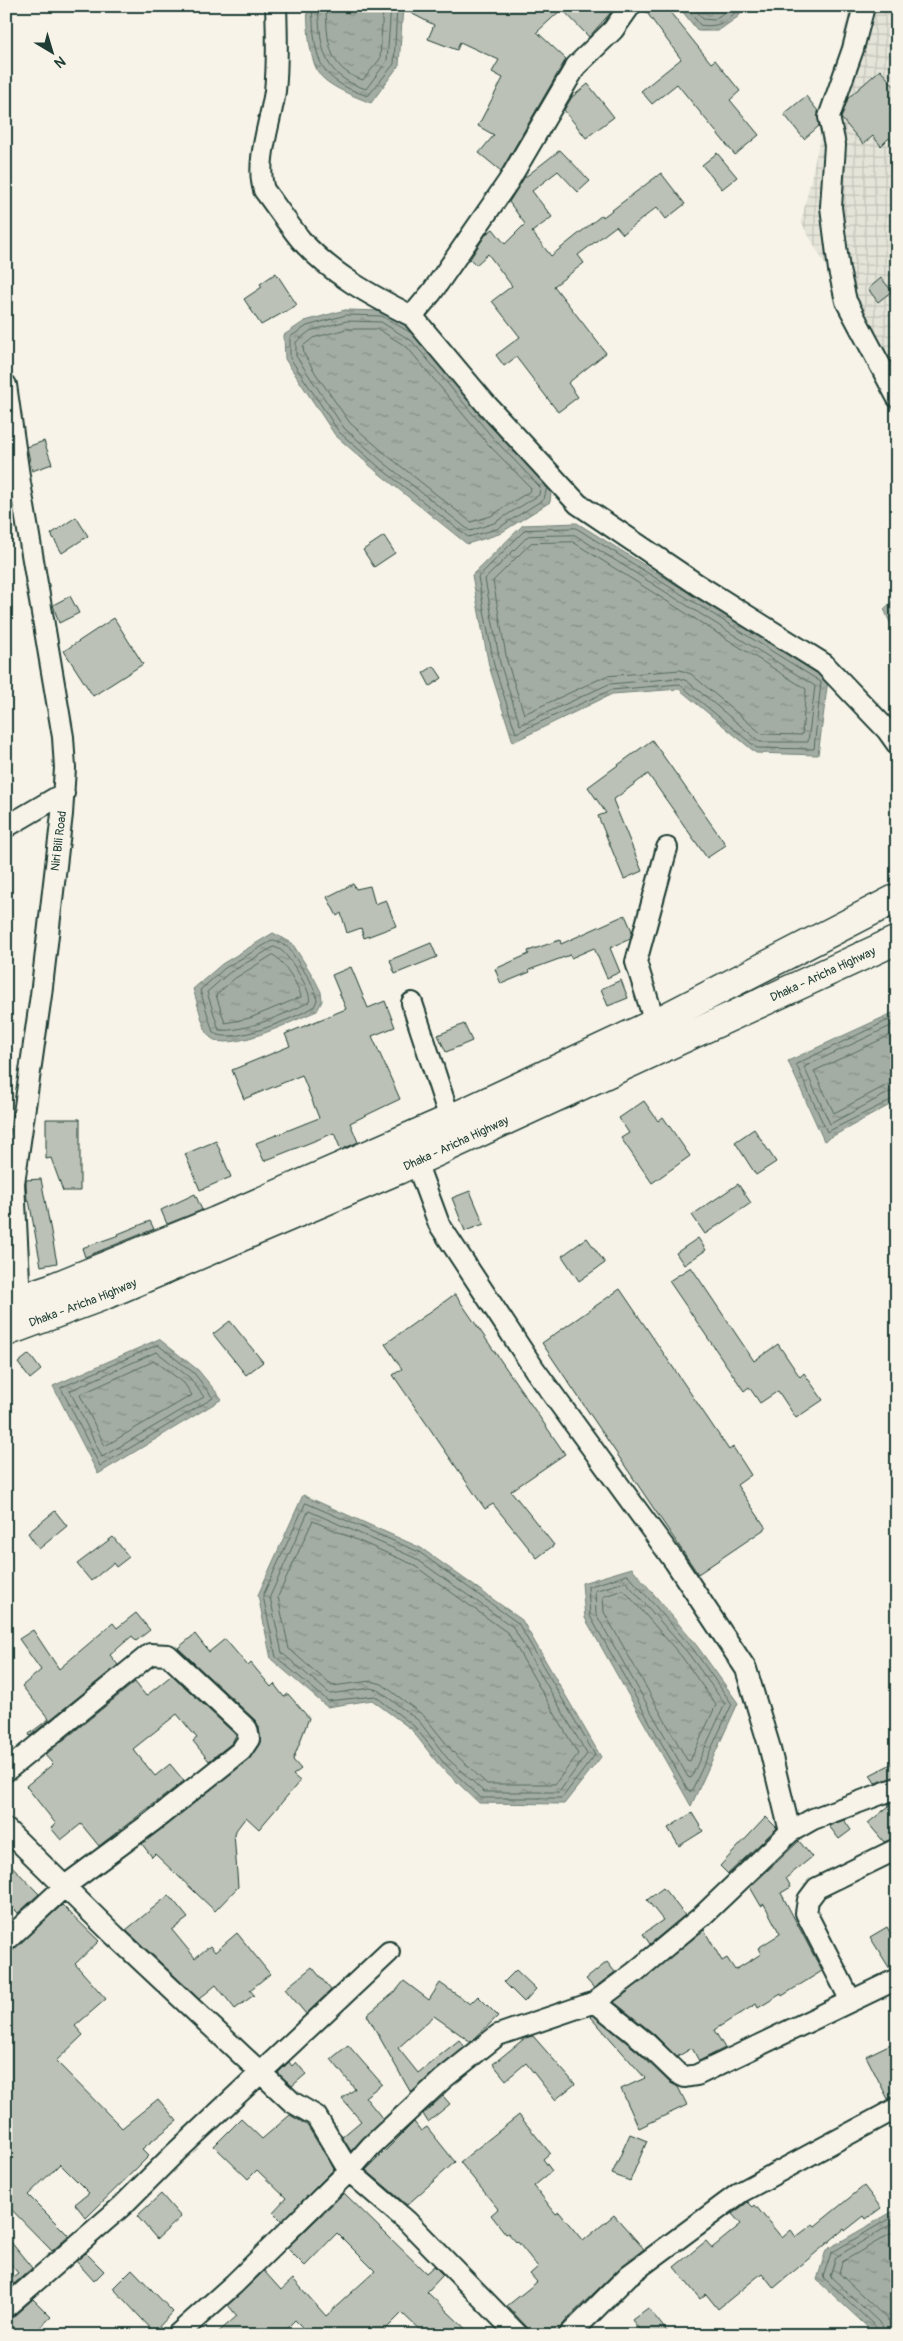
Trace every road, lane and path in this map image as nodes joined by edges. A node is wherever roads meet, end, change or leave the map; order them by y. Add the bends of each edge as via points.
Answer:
1 (276, 6) edge
2 (630, 6) edge
3 (864, 6) edge
4 (412, 316) junction
5 (6, 385) edge
6 (897, 396) edge
7 (13, 487) edge
8 (897, 744) edge
9 (64, 793) junction
10 (6, 827) edge
11 (667, 848) dead end
12 (897, 898) edge
13 (897, 940) edge
14 (412, 1003) dead end
15 (656, 1023) junction
16 (450, 1118) junction
17 (416, 1162) junction
18 (13, 1301) edge
19 (6, 1332) edge
20 (6, 1771) edge
21 (897, 1788) edge
22 (6, 1829) edge
23 (790, 1832) junction
24 (897, 1849) edge
25 (65, 1886) junction
26 (6, 1941) edge
27 (389, 1952) dead end
28 (897, 1979) edge
29 (851, 2001) junction
30 (595, 2002) junction
31 (261, 2073) junction
32 (897, 2108) edge
33 (349, 2172) junction
34 (6, 2307) edge
35 (178, 2335) edge
36 (518, 2335) edge
37 (569, 2335) edge

1 - 4 street via 275,91 263,163 261,181 264,190 302,240 342,277
2 - 4 street via 613,30 576,66 508,182
3 - 6 street via 829,117 835,145 831,207 846,301
4 - 8 street via 484,403 578,504 824,664
5 - 7 street, Niri Bili Road
7 - 9 street, Niri Bili Road via 63,737
9 - 10 street
9 - 18 street, Niri Bili Road via 41,994 14,1183
11 - 15 street via 636,962
12 - 15 highway
13 - 17 highway, Dhaka - Aricha Highway
14 - 16 street
15 - 16 highway
16 - 18 highway via 216,1221
17 - 19 highway, Dhaka - Aricha Highway via 103,1296
17 - 23 street via 445,1232 535,1370 675,1562 746,1669 770,1745
20 - 25 street via 150,1654 168,1655 247,1729 249,1739 241,1751
21 - 23 street via 813,1818
22 - 25 street
23 - 30 street via 701,1916
24 - 29 street via 817,1888 808,1900 806,1913
25 - 26 street
25 - 31 street
27 - 31 street
28 - 29 street
29 - 30 street via 685,2077
30 - 33 street via 498,2035 443,2079 371,2146
31 - 33 street via 292,2102 316,2116
31 - 34 street via 122,2206
32 - 37 street via 741,2192 629,2275
33 - 35 street
33 - 36 street via 407,2220

